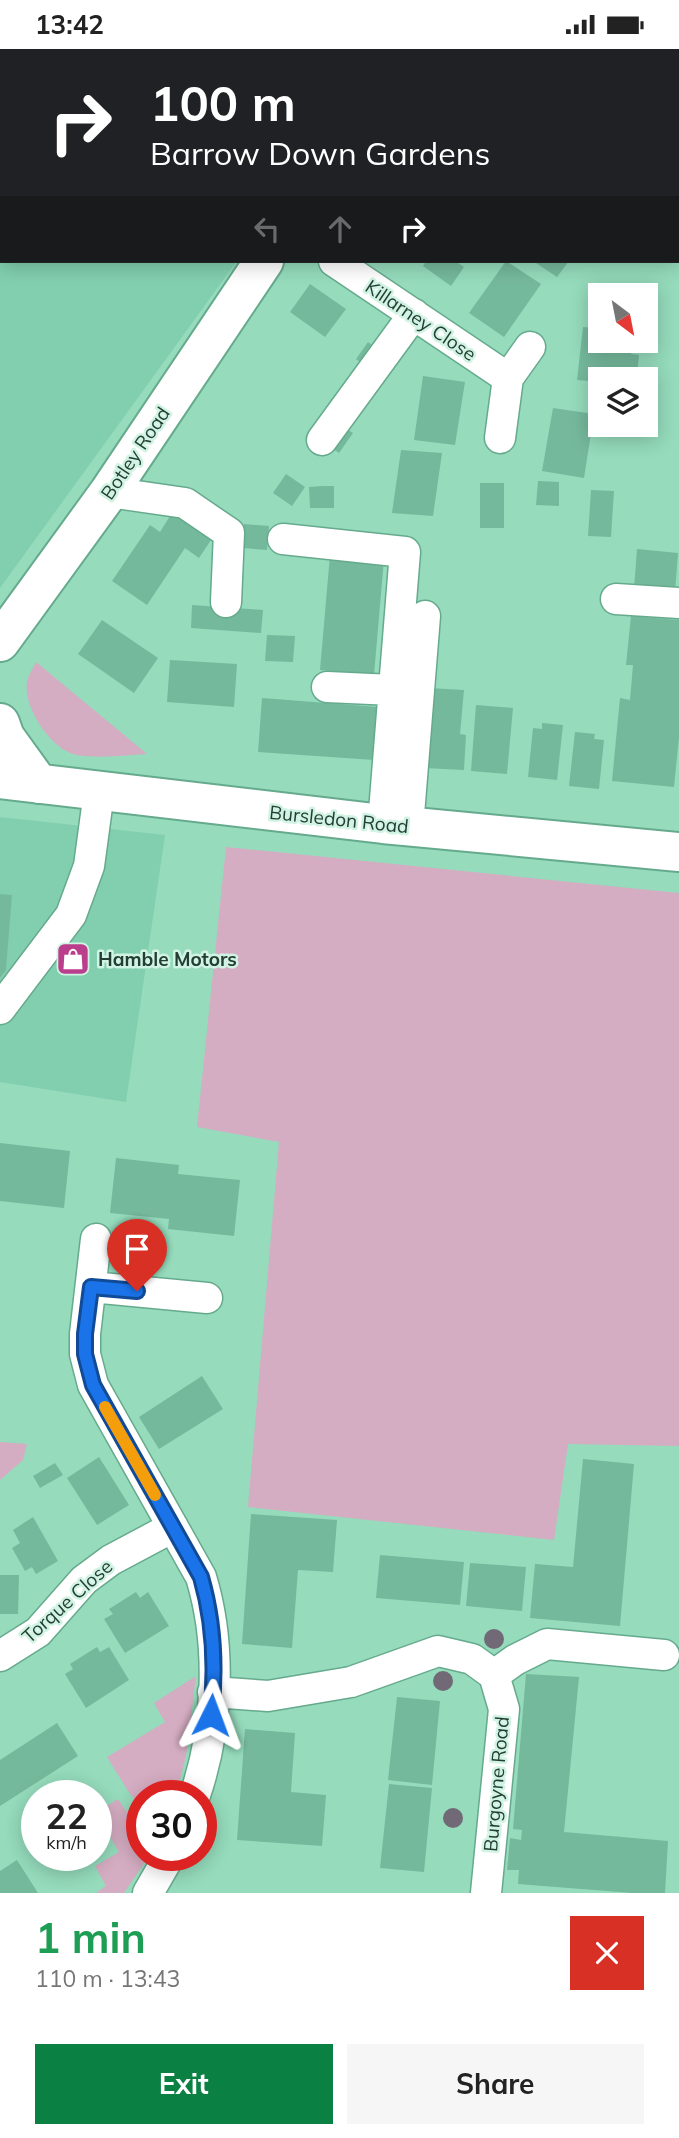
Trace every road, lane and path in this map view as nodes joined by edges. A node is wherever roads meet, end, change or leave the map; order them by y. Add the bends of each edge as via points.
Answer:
1 (263, 263) edge
2 (337, 263) edge
3 (414, 314) junction
4 (530, 347) dead end
5 (508, 378) junction
6 (499, 438) dead end
7 (322, 440) dead end
8 (109, 492) junction
9 (283, 539) dead end
10 (616, 599) dead end
11 (226, 602) dead end
12 (679, 603) edge
13 (425, 616) dead end
14 (0, 642) edge
15 (327, 687) dead end
16 (393, 690) junction
17 (0, 723) edge
18 (0, 779) edge
19 (39, 784) junction
20 (99, 792) junction
21 (395, 826) junction
22 (679, 852) edge
23 (0, 1009) edge
24 (96, 1239) dead end
25 (91, 1287) junction
26 (207, 1298) dead end
27 (173, 1527) junction
28 (664, 1655) dead end
29 (0, 1656) edge
30 (494, 1675) junction
31 (214, 1692) junction
32 (199, 1780) edge
33 (161, 1871) edge
34 (148, 1893) edge
35 (486, 1893) edge

1 - 8 main road, Botley Road
2 - 3 street, Killarney Close
3 - 5 street, Killarney Close
3 - 7 street
4 - 5 street
5 - 6 street
8 - 11 street via 185,503 229,533
8 - 14 main road, Botley Road
9 - 16 street via 405,552
10 - 12 street
13 - 21 street
15 - 16 street
16 - 21 street
17 - 19 main road
18 - 19 main road, Bursledon Road
19 - 20 main road, Bursledon Road
20 - 21 main road, Bursledon Road
20 - 23 street via 89,866 71,915
21 - 22 main road, Bursledon Road
24 - 25 street
25 - 26 street
25 - 27 street via 85,1344 93,1385
27 - 29 street, Torque Close via 84,1580 38,1632
27 - 31 street via 201,1577 209,1602
28 - 30 street via 547,1644
30 - 31 street via 472,1659 438,1651 351,1682 268,1696
30 - 35 street, Burgoyne Road via 504,1709
31 - 32 street
33 - 34 street

